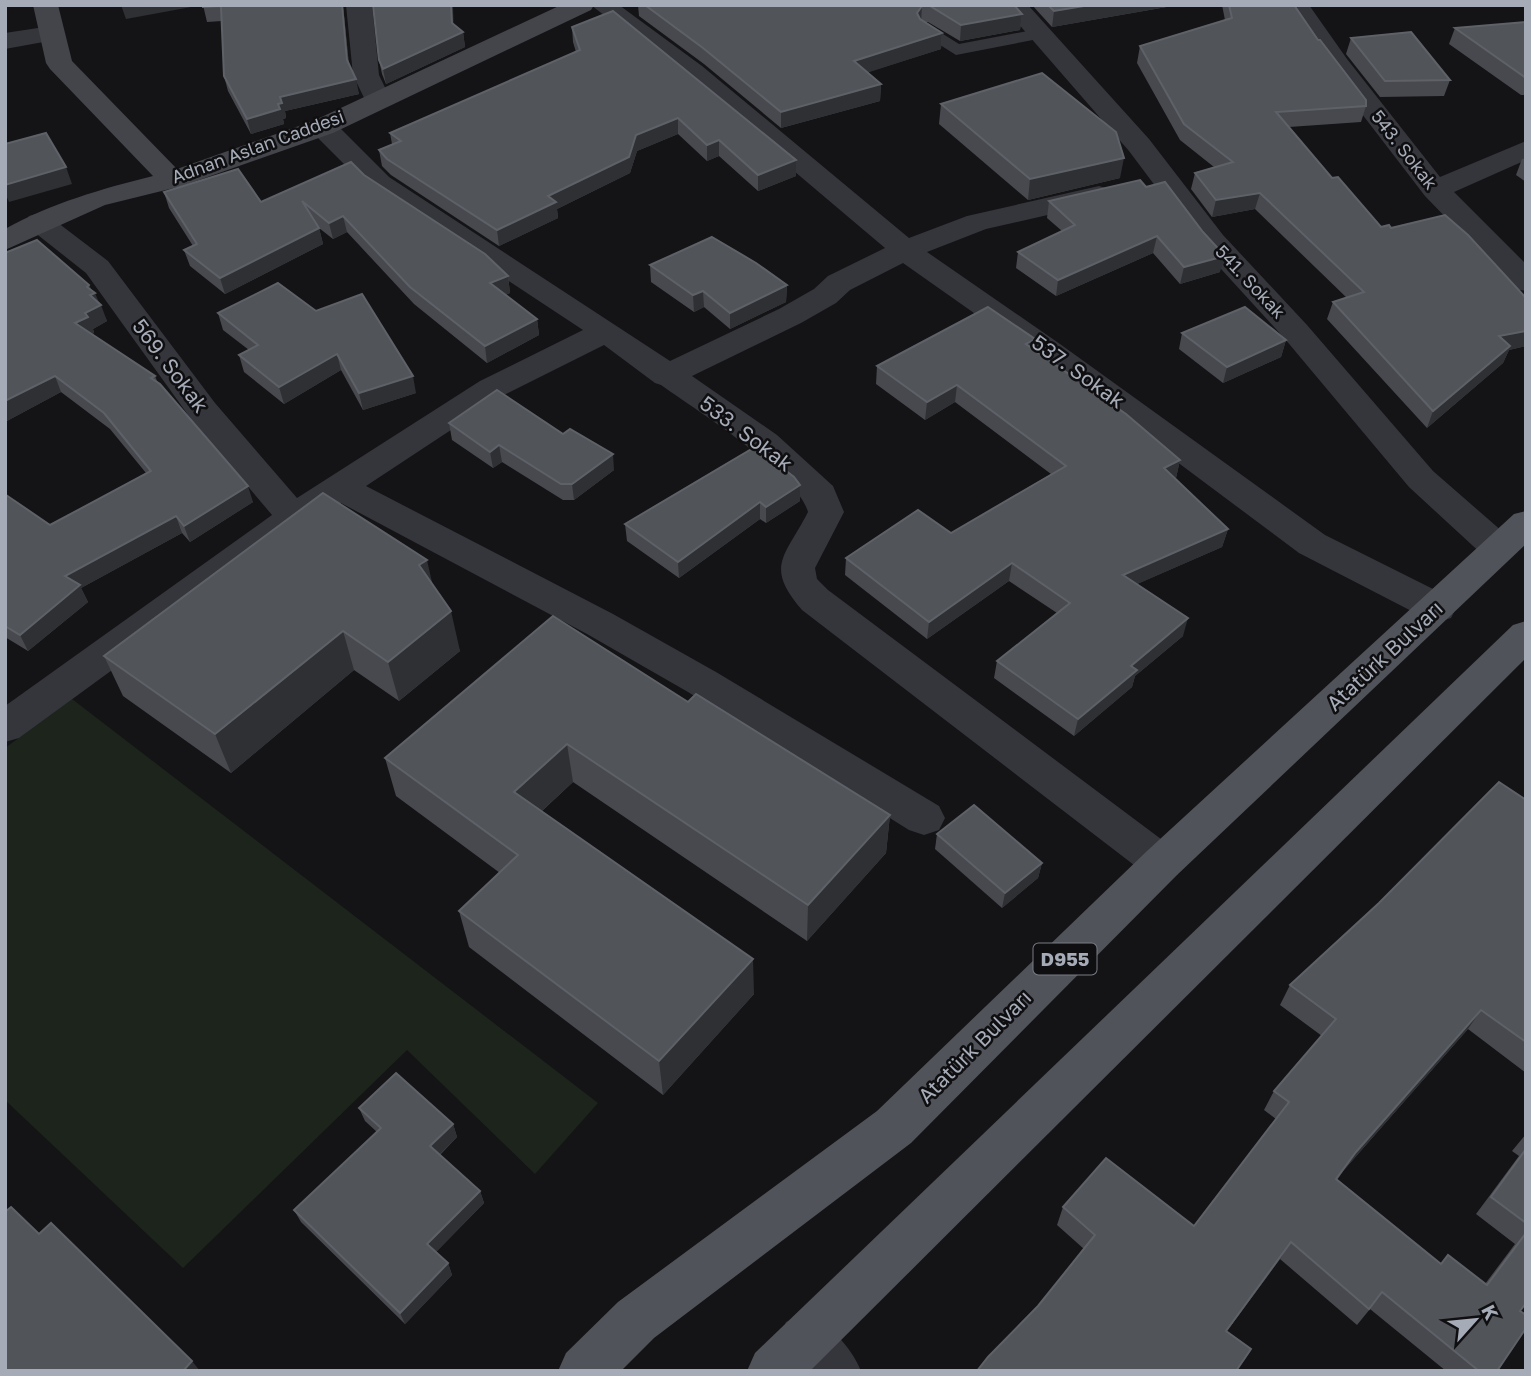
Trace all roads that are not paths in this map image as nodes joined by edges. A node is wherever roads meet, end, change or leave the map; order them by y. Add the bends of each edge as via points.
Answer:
1 (45, 5) edge
2 (359, 5) edge
3 (603, 5) edge
4 (1014, 5) edge
5 (1296, 5) edge
6 (565, 8) edge
7 (927, 29) edge
8 (51, 34) junction
9 (1038, 34) junction
10 (5, 41) edge
11 (378, 100) junction
12 (323, 127) junction
13 (1526, 149) edge
14 (172, 180) junction
15 (1144, 183) junction
16 (1435, 190) junction
17 (39, 222) junction
18 (5, 241) edge
19 (905, 250) junction
20 (1526, 282) edge
21 (606, 331) junction
22 (666, 376) junction
23 (340, 487) junction
24 (294, 517) junction
25 (1512, 536) edge
26 (1438, 608) junction
27 (1526, 635) edge
28 (9, 720) edge
29 (924, 818) dead end
30 (1161, 863) junction
31 (804, 1361) edge
32 (584, 1371) edge

1 - 8 street
2 - 11 street via 366,75
3 - 19 street, 537. Sokak via 694,72
4 - 9 street, 541. Sokak
5 - 16 street, 543. Sokak
6 - 11 street, Adnan Aslan Caddesi
7 - 9 lane via 961,51
8 - 10 street
8 - 14 street via 59,63
9 - 15 street, 541. Sokak via 1139,145
11 - 12 street, Adnan Aslan Caddesi
12 - 14 street, Adnan Aslan Caddesi
12 - 21 street, 533. Sokak via 379,183
13 - 16 street
14 - 17 street, Adnan Aslan Caddesi via 95,199
15 - 19 street via 977,222
15 - 25 street, 541. Sokak via 1212,241 1421,479
16 - 20 street, 543. Sokak
17 - 18 street, Adnan Aslan Caddesi
17 - 24 street, 569. Sokak via 97,267 203,411
19 - 22 street via 839,283 790,316
19 - 26 street, 537. Sokak via 1312,544
21 - 22 street, 533. Sokak
21 - 23 street via 492,388
22 - 30 street, 533. Sokak via 765,443 821,494 826,512 797,568 800,583 815,600
23 - 24 street
23 - 29 street via 646,649
24 - 28 street
25 - 26 main road, Atatürk Bulvarı / D955
26 - 30 main road, Atatürk Bulvarı / D955
27 - 31 main road
30 - 32 main road, Atatürk Bulvarı / D955 via 894,1127 636,1320

